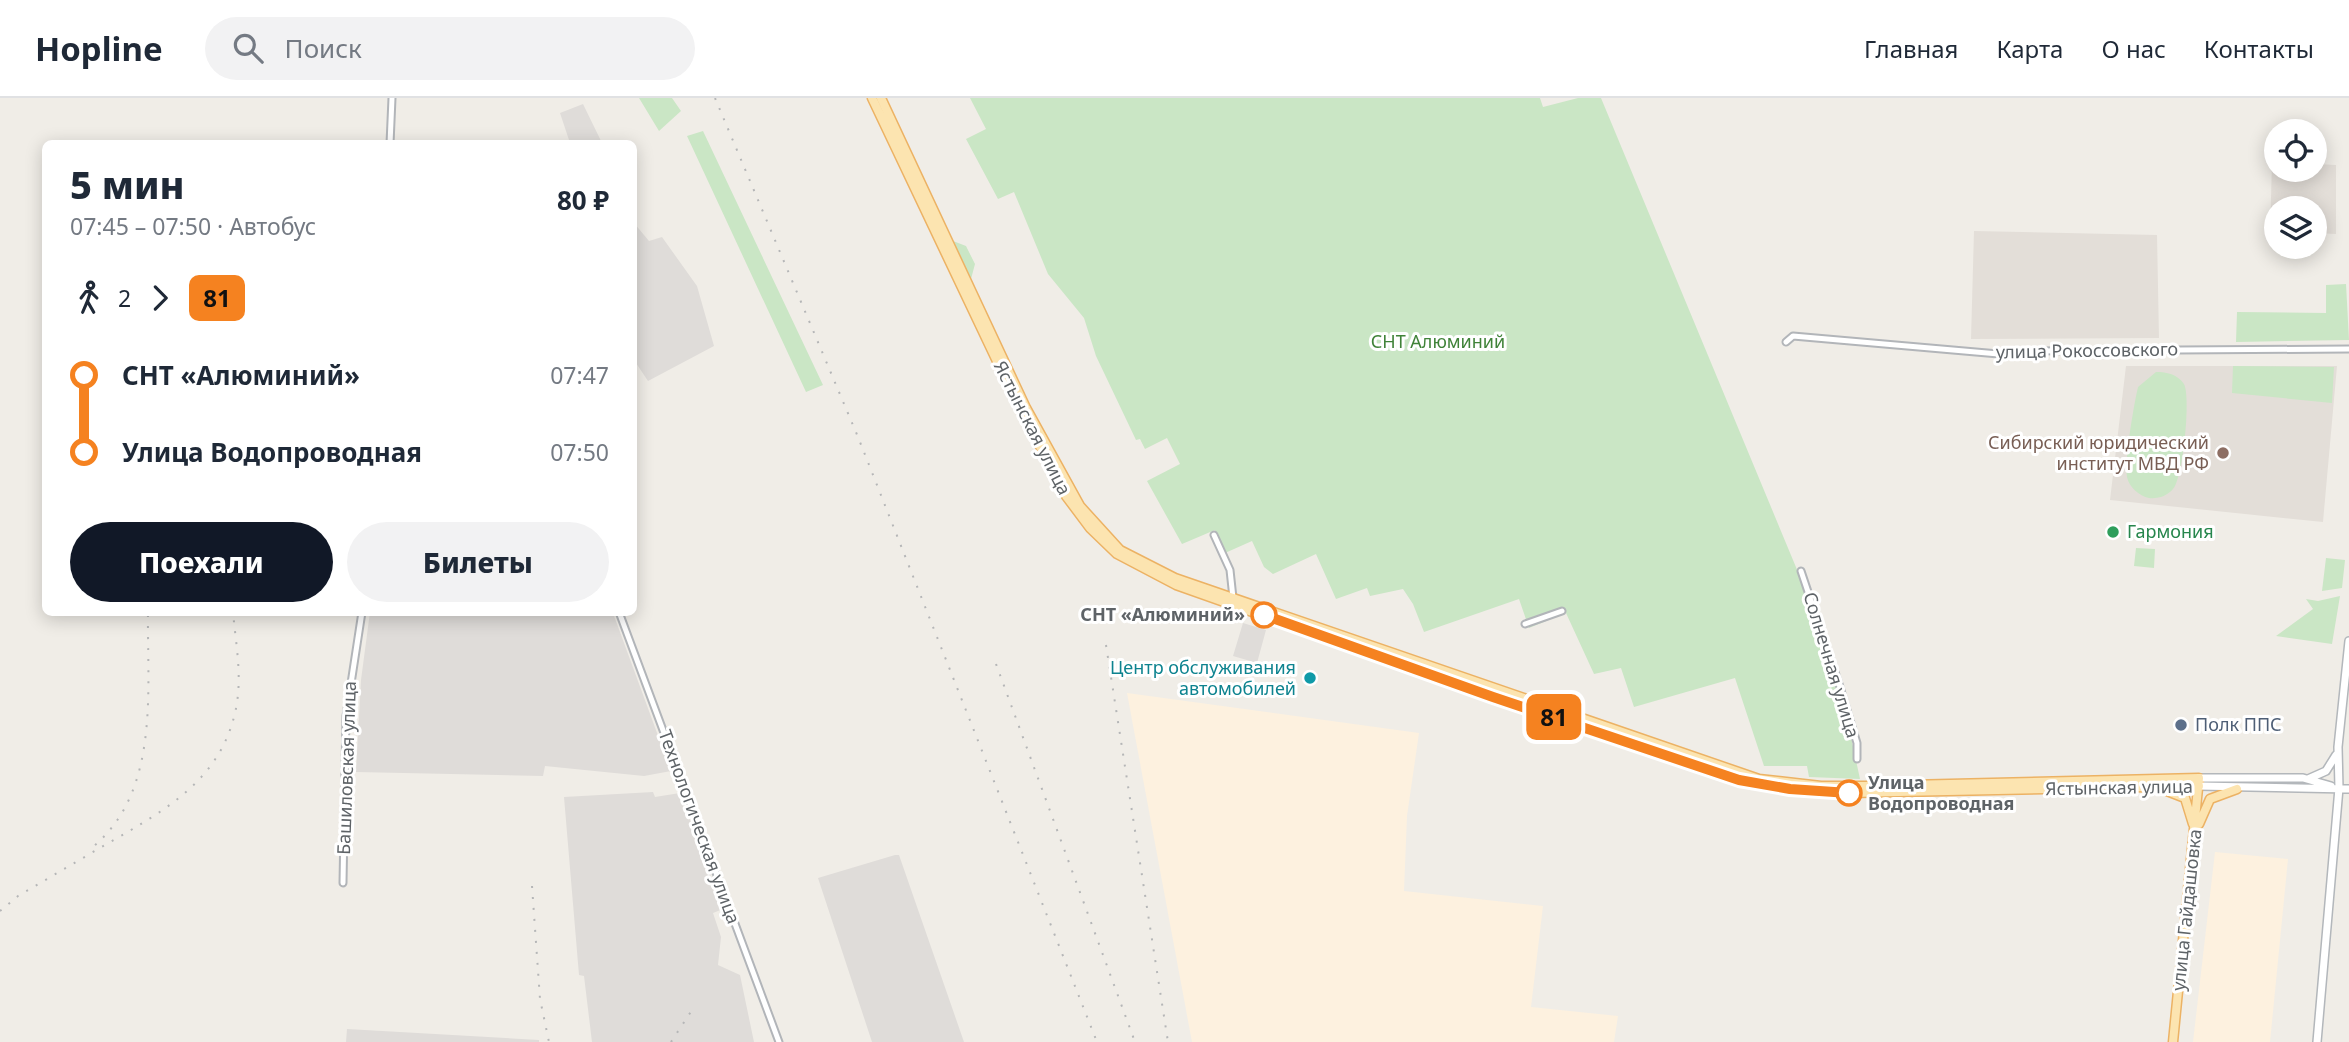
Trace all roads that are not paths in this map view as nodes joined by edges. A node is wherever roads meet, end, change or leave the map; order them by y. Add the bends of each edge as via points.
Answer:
1 (392, 98) edge
2 (872, 98) edge
3 (881, 98) edge
4 (390, 140) edge
5 (1786, 342) dead end
6 (2349, 349) edge
7 (1214, 535) dead end
8 (1801, 571) dead end
9 (1233, 598) junction
10 (1562, 611) dead end
11 (361, 616) edge
12 (620, 616) edge
13 (1524, 624) dead end
14 (2349, 641) edge
15 (2338, 747) junction
16 (1857, 759) dead end
17 (2308, 779) junction
18 (2199, 782) junction
19 (2143, 788) junction
20 (2339, 788) junction
21 (2237, 789) junction
22 (2349, 789) edge
23 (2195, 834) junction
24 (344, 883) dead end
25 (779, 1042) edge
26 (2173, 1042) edge
27 (2317, 1042) edge

1 - 4 street
2 - 19 main road, Ястынская улица via 1066,496 1099,538 1142,570 1493,697 1759,785 1849,793
3 - 9 main road, Ястынская улица via 1026,408 1080,506 1115,546 1141,563
5 - 6 street, улица Рокоссовского via 1793,337 2010,355 2015,351 2065,350
7 - 9 street via 1230,570
8 - 16 street, Солнечная улица via 1857,743
9 - 18 main road, Ястынская улица via 1759,779 1821,786
10 - 13 street
11 - 24 street, Башиловская улица via 346,716
12 - 25 street, Технологическая улица
14 - 15 main road
15 - 17 main road via 2329,767
15 - 20 main road
17 - 18 main road, Ястынская улица
17 - 20 main road, Ястынская улица
18 - 19 main road, Ястынская улица
18 - 21 main road, Ястынская улица
18 - 23 main road, улица Гайдашовка
19 - 23 main road via 2185,798
20 - 21 main road, Ястынская улица
20 - 22 main road, Ястынская улица
20 - 27 main road
21 - 23 main road via 2210,800
23 - 26 main road, улица Гайдашовка

